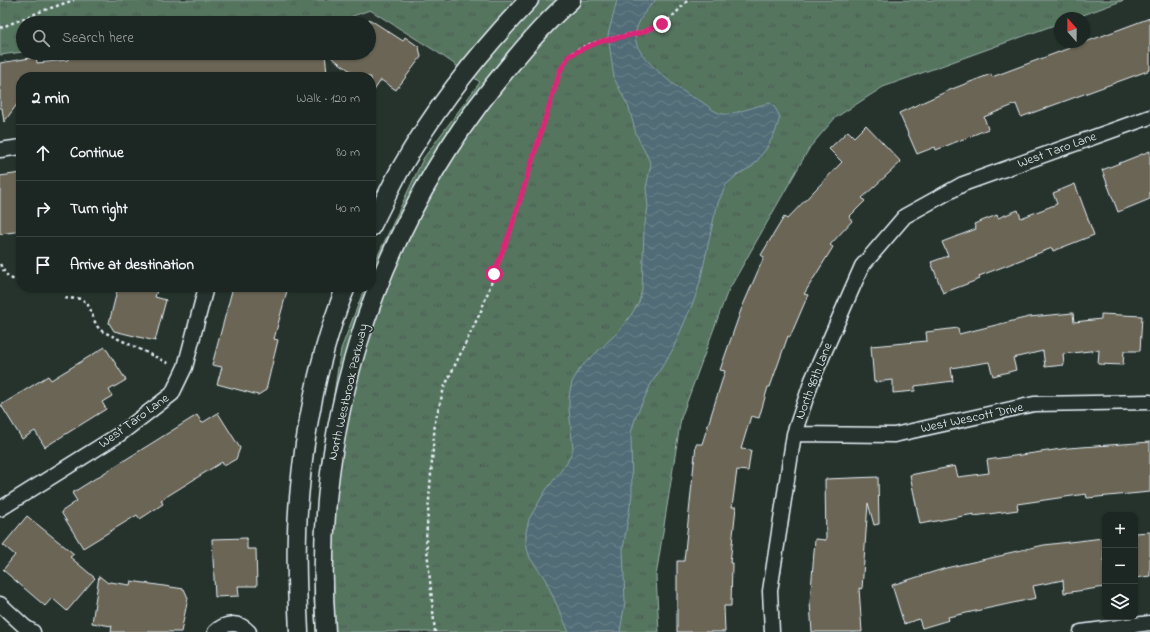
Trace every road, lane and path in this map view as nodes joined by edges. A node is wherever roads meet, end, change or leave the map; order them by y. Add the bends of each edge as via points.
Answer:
1 (74, 0) edge
2 (529, 0) edge
3 (571, 0) edge
4 (688, 0) edge
5 (30, 16) edge
6 (16, 22) edge
7 (0, 28) edge
8 (1150, 117) edge
9 (16, 148) edge
10 (0, 150) edge
11 (963, 184) joint
12 (376, 217) edge
13 (0, 264) edge
14 (16, 280) edge
15 (205, 292) edge
16 (344, 292) edge
17 (376, 292) edge
18 (376, 292) edge
19 (65, 298) dead end
20 (183, 370) junction
21 (1150, 402) edge
22 (794, 434) junction
23 (0, 508) edge
24 (0, 604) edge
25 (1150, 623) edge
26 (33, 632) edge
27 (215, 632) edge
28 (248, 632) edge
29 (299, 632) edge
30 (326, 632) edge
31 (435, 632) edge
32 (772, 632) edge
33 (1081, 632) edge

1 - 5 path
2 - 12 street via 499,31 435,114 400,170
3 - 18 street, North Westbrook Parkway via 522,50 459,131 426,184
4 - 31 path via 662,24 640,33 602,41 569,56 560,71 512,225 481,311 444,388 435,422 426,539
6 - 7 path
8 - 11 street, West Taro Lane
9 - 10 street
11 - 22 street, North 96th Lane via 906,216 862,266 812,380
13 - 14 path via 8,277
15 - 20 street, West Taro Lane
16 - 29 street via 336,309 317,381 308,428 300,490
17 - 30 street, North Westbrook Parkway via 365,318 336,429 327,490 323,594
19 - 20 path via 80,299 87,304 97,328
20 - 23 street, West Taro Lane via 172,394 155,409 120,434
21 - 22 street, West Wescott Drive via 1034,404 894,435
22 - 32 street, North 96th Lane via 770,591
24 - 26 street
25 - 33 street
27 - 28 street via 222,626 234,624

